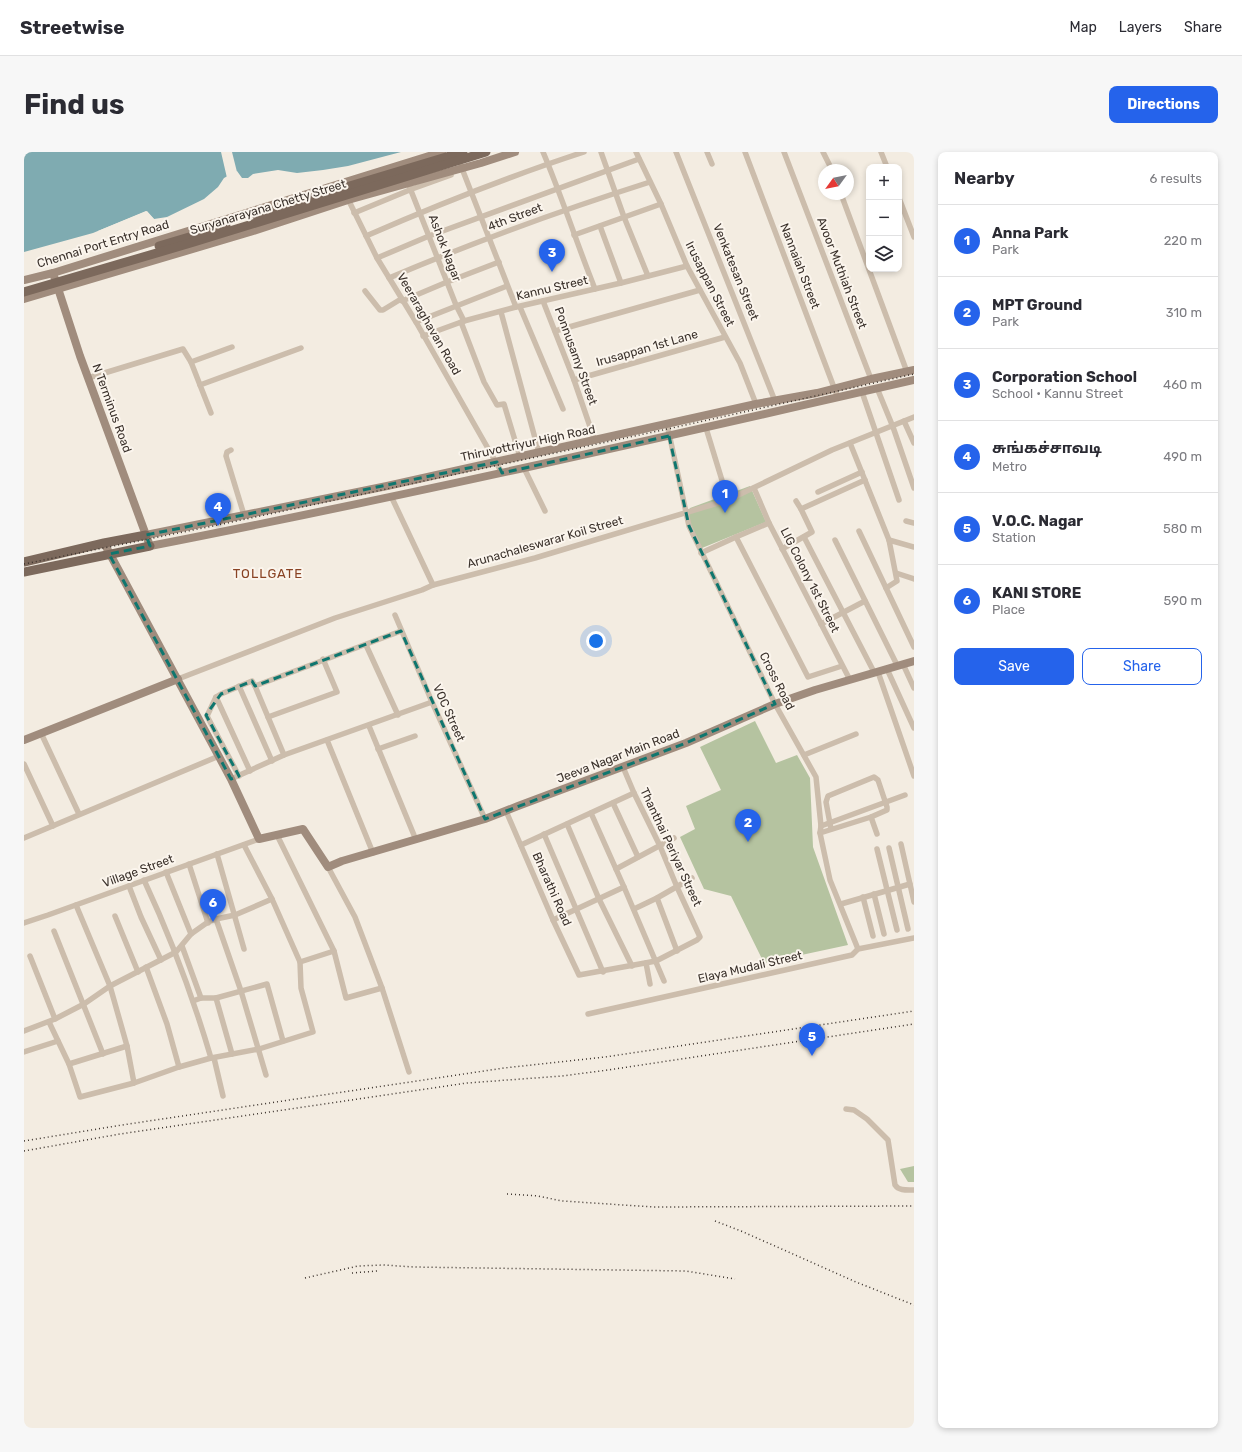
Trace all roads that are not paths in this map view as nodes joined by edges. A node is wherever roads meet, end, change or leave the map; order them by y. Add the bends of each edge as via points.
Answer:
1 (442, 152) edge
2 (486, 152) edge
3 (515, 152) edge
4 (543, 152) edge
5 (584, 152) edge
6 (601, 152) edge
7 (636, 152) edge
8 (676, 152) edge
9 (708, 152) edge
10 (745, 152) edge
11 (784, 152) edge
12 (823, 152) edge
13 (881, 152) edge
14 (639, 159) junction
15 (462, 163) edge
16 (548, 164) junction
17 (712, 164) dead end
18 (829, 164) edge
19 (886, 164) edge
20 (608, 170) junction
21 (650, 182) junction
22 (410, 186) junction
23 (558, 188) junction
24 (473, 193) junction
25 (616, 193) junction
26 (347, 198) junction
27 (843, 200) edge
28 (900, 200) edge
29 (661, 204) junction
30 (566, 210) junction
31 (354, 213) junction
32 (420, 213) junction
33 (624, 217) junction
34 (482, 218) junction
35 (600, 226) junction
36 (574, 235) junction
37 (366, 236) junction
38 (429, 236) junction
39 (914, 237) edge
40 (490, 238) junction
41 (377, 258) junction
42 (437, 258) junction
43 (499, 262) junction
44 (686, 266) junction
45 (648, 276) junction
46 (389, 278) junction
47 (24, 280) edge
48 (55, 281) junction
49 (447, 282) junction
50 (621, 283) junction
51 (24, 286) edge
52 (507, 286) junction
53 (595, 289) junction
54 (700, 290) junction
55 (365, 291) dead end
56 (24, 292) edge
57 (24, 299) edge
58 (402, 300) junction
59 (543, 301) junction
60 (456, 305) junction
61 (518, 307) junction
62 (501, 312) junction
63 (416, 322) junction
64 (462, 322) junction
65 (555, 331) junction
66 (423, 336) junction
67 (725, 337) junction
68 (232, 347) dead end
69 (301, 348) dead end
70 (191, 362) junction
71 (911, 371) edge
72 (88, 378) junction
73 (871, 379) junction
74 (574, 380) junction
75 (914, 380) edge
76 (200, 385) junction
77 (835, 388) junction
78 (877, 388) junction
79 (862, 392) junction
80 (838, 398) junction
81 (775, 401) junction
82 (756, 404) junction
83 (563, 409) dead end
84 (211, 414) dead end
85 (914, 417) edge
86 (904, 421) junction
87 (667, 424) junction
88 (893, 427) junction
89 (706, 428) junction
90 (876, 433) junction
91 (669, 436) junction
92 (595, 441) junction
93 (850, 443) junction
94 (914, 443) edge
95 (231, 450) dead end
96 (539, 453) junction
97 (520, 457) junction
98 (497, 462) junction
99 (524, 468) junction
100 (862, 472) junction
101 (502, 473) junction
102 (865, 480) junction
103 (754, 488) junction
104 (914, 488) edge
105 (818, 492) dead end
106 (391, 496) junction
107 (728, 500) junction
108 (899, 500) dead end
109 (796, 501) dead end
110 (801, 508) junction
111 (545, 511) dead end
112 (687, 512) junction
113 (244, 515) junction
114 (677, 515) junction
115 (906, 521) dead end
116 (688, 522) junction
117 (769, 523) junction
118 (914, 523) edge
119 (860, 531) dead end
120 (146, 535) junction
121 (736, 537) junction
122 (804, 537) junction
123 (835, 540) dead end
124 (889, 540) junction
125 (104, 543) junction
126 (150, 546) junction
127 (914, 547) edge
128 (782, 550) junction
129 (701, 553) junction
130 (110, 554) junction
131 (24, 562) edge
132 (24, 572) edge
133 (896, 573) junction
134 (914, 579) edge
135 (433, 585) junction
136 (886, 588) junction
137 (866, 601) junction
138 (843, 613) junction
139 (395, 615) dead end
140 (821, 624) junction
141 (401, 631) junction
142 (366, 645) junction
143 (914, 647) edge
144 (323, 659) junction
145 (914, 661) edge
146 (900, 664) junction
147 (842, 666) junction
148 (887, 669) junction
149 (876, 672) junction
150 (178, 680) junction
151 (850, 680) junction
152 (239, 686) junction
153 (255, 686) junction
154 (914, 688) edge
155 (216, 697) junction
156 (432, 702) junction
157 (775, 704) junction
158 (398, 715) junction
159 (268, 717) junction
160 (368, 726) junction
161 (914, 728) edge
162 (41, 733) junction
163 (856, 734) dead end
164 (415, 736) dead end
165 (24, 740) edge
166 (327, 740) junction
167 (378, 750) junction
168 (284, 755) junction
169 (804, 755) junction
170 (219, 756) junction
171 (272, 761) junction
172 (24, 764) edge
173 (623, 767) junction
174 (250, 771) junction
175 (914, 776) edge
176 (235, 777) junction
177 (634, 793) junction
178 (906, 795) dead end
179 (613, 803) junction
180 (885, 803) junction
181 (506, 811) junction
182 (591, 813) junction
183 (80, 814) junction
184 (871, 817) junction
185 (485, 819) junction
186 (567, 824) junction
187 (53, 826) junction
188 (821, 826) junction
189 (831, 826) junction
190 (820, 833) junction
191 (544, 834) junction
192 (877, 834) dead end
193 (278, 835) junction
194 (24, 837) edge
195 (674, 838) dead end
196 (259, 839) junction
197 (416, 840) junction
198 (901, 844) dead end
199 (244, 845) junction
200 (521, 845) junction
201 (660, 846) junction
202 (889, 848) dead end
203 (877, 849) dead end
204 (374, 853) junction
205 (217, 854) junction
206 (638, 857) junction
207 (189, 864) junction
208 (328, 868) junction
209 (616, 869) junction
210 (166, 872) junction
211 (692, 878) dead end
212 (144, 880) junction
213 (910, 884) junction
214 (129, 886) junction
215 (624, 887) junction
216 (677, 887) junction
217 (899, 887) junction
218 (888, 890) junction
219 (874, 894) junction
220 (599, 898) junction
221 (657, 898) junction
222 (863, 898) junction
223 (272, 899) junction
224 (914, 902) edge
225 (841, 904) junction
226 (76, 905) junction
227 (575, 909) junction
228 (634, 909) junction
229 (235, 914) junction
230 (115, 916) dead end
231 (216, 919) junction
232 (553, 920) junction
233 (24, 923) edge
234 (208, 923) junction
235 (908, 929) dead end
236 (897, 930) dead end
237 (54, 931) dead end
238 (191, 934) junction
239 (884, 934) dead end
240 (873, 936) dead end
241 (914, 938) edge
242 (182, 946) junction
243 (244, 949) dead end
244 (858, 949) junction
245 (334, 951) junction
246 (677, 951) junction
247 (176, 952) junction
248 (30, 956) dead end
249 (161, 960) junction
250 (656, 961) junction
251 (300, 962) junction
252 (646, 963) junction
253 (632, 966) junction
254 (146, 967) junction
255 (138, 972) junction
256 (603, 972) junction
257 (664, 981) dead end
258 (650, 984) dead end
259 (110, 986) junction
260 (382, 988) junction
261 (241, 991) junction
262 (201, 998) junction
263 (216, 998) junction
264 (193, 1001) junction
265 (84, 1004) junction
266 (588, 1014) dead end
267 (55, 1019) junction
268 (48, 1022) junction
269 (24, 1030) edge
270 (58, 1041) junction
271 (283, 1041) junction
272 (127, 1046) junction
273 (259, 1049) junction
274 (24, 1052) edge
275 (103, 1054) junction
276 (232, 1054) junction
277 (212, 1058) junction
278 (69, 1064) junction
279 (179, 1067) junction
280 (409, 1072) dead end
281 (266, 1075) dead end
282 (134, 1083) junction
283 (222, 1096) dead end
284 (846, 1109) dead end
285 (914, 1190) edge

1 - 48 street, Chennai Port Entry Road
2 - 15 main road, Suryanarayana Chetty Street
3 - 15 street
4 - 16 street
5 - 16 street
6 - 20 street
7 - 14 street, Irusappan Street
8 - 81 street, Venkatesan Street
9 - 17 street
10 - 77 street, Nannaiah Street
11 - 73 street, Avoor Muthiah Street
12 - 18 street
13 - 19 street
14 - 20 street
14 - 21 street, Irusappan Street
15 - 22 street
15 - 24 street
15 - 26 main road, Suryanarayana Chetty Street
15 - 48 main road, Suryanarayana Chetty Street
16 - 23 street
16 - 24 street
20 - 23 street
20 - 25 street
21 - 25 street, 4th Street
21 - 29 street, Irusappan Street
22 - 26 street
22 - 31 street
22 - 32 street, Ashok Nagar
23 - 30 street
23 - 34 street
24 - 32 street
24 - 34 street
25 - 30 street, 4th Street
25 - 33 street
26 - 31 street, Veeraraghavan Road
26 - 48 main road, Suryanarayana Chetty Street
27 - 71 street
28 - 39 street
29 - 33 street
29 - 44 street, Irusappan Street
30 - 36 street
30 - 40 street, 4th Street
31 - 37 street, Veeraraghavan Road
32 - 37 street
32 - 38 street, Ashok Nagar
33 - 35 street
33 - 45 street
34 - 38 street
34 - 40 street
35 - 36 street
35 - 50 street
36 - 53 street
37 - 41 street, Veeraraghavan Road
38 - 41 street
38 - 42 street, Ashok Nagar
40 - 42 street, 4th Street
40 - 43 street
41 - 46 street, Veeraraghavan Road
42 - 46 street, 4th Street
42 - 49 street, Ashok Nagar
43 - 49 street
43 - 52 street
44 - 45 street, Kannu Street
44 - 54 street, Irusappan Street
45 - 50 street, Kannu Street
46 - 58 street, Veeraraghavan Road
47 - 48 street, Chennai Port Entry Road
48 - 51 main road
48 - 56 main road
48 - 57 street
48 - 72 street, N Terminus Road
49 - 58 street
49 - 60 street, Ashok Nagar
50 - 53 street, Kannu Street
52 - 60 street
52 - 61 street
53 - 59 street, Kannu Street
54 - 65 street
54 - 67 street, Irusappan Street
55 - 58 street via 380,310
58 - 63 street, Veeraraghavan Road
59 - 61 street, Kannu Street
59 - 65 street, Ponnusamy Street
60 - 63 street
60 - 64 street, Ashok Nagar
61 - 62 street, Kannu Street
61 - 83 street
62 - 64 street, Kannu Street
62 - 96 street
63 - 66 street, Veeraraghavan Road
64 - 66 street, Kannu Street
64 - 97 street, Ashok Nagar via 488,388 497,405 504,404
65 - 74 street, Ponnusamy Street
66 - 98 street, Veeraraghavan Road
67 - 74 street, Irusappan 1st Lane
67 - 82 street, Irusappan Street via 740,363
68 - 70 street
69 - 76 street
70 - 72 street via 183,349
70 - 76 street
71 - 73 street, Thiruvottriyur High Road
72 - 120 street, N Terminus Road
73 - 77 street, Thiruvottriyur High Road
74 - 92 street, Ponnusamy Street
75 - 78 street, Thiruvottriyur High Road
76 - 84 street
77 - 80 street, Nannaiah Street
77 - 81 street, Thiruvottriyur High Road
78 - 79 street, Thiruvottriyur High Road
78 - 88 street
79 - 80 street, Thiruvottriyur High Road
79 - 90 street
80 - 89 street, Thiruvottriyur High Road
81 - 82 street, Thiruvottriyur High Road
82 - 87 street, Thiruvottriyur High Road
85 - 86 street, Arunachaleswarar Koil Street
86 - 88 street, Arunachaleswarar Koil Street
86 - 94 street
87 - 91 street, Cross Road
87 - 92 street, Thiruvottriyur High Road
88 - 90 street, Arunachaleswarar Koil Street
88 - 104 street
89 - 91 street, Thiruvottriyur High Road
89 - 107 street
90 - 93 street, Arunachaleswarar Koil Street
90 - 108 street
91 - 99 street, Thiruvottriyur High Road
91 - 112 street, Cross Road
92 - 96 street, Thiruvottriyur High Road
93 - 100 street
93 - 103 street, Arunachaleswarar Koil Street
95 - 113 street via 226,456
96 - 97 street, Thiruvottriyur High Road
97 - 98 street, Thiruvottriyur High Road
98 - 101 street, Veeraraghavan Road
98 - 113 street, Thiruvottriyur High Road
99 - 101 street, Thiruvottriyur High Road
99 - 111 street
100 - 102 street
100 - 105 street
101 - 106 street, Thiruvottriyur High Road
102 - 110 street
102 - 124 street
103 - 107 street, Arunachaleswarar Koil Street
103 - 117 street, LIG Colony 1st Street
106 - 126 street, Thiruvottriyur High Road
106 - 135 street
107 - 112 street, Arunachaleswarar Koil Street
109 - 110 street
110 - 122 street via 812,532
112 - 114 street, Arunachaleswarar Koil Street
112 - 116 street, Cross Road
113 - 120 street, Thiruvottriyur High Road
114 - 116 street
114 - 135 street, Arunachaleswarar Koil Street via 535,558
115 - 118 street
116 - 129 street, Cross Road
117 - 121 street
117 - 128 street, LIG Colony 1st Street
119 - 136 street
120 - 125 main road
120 - 126 street, N Terminus Road
121 - 129 street
121 - 147 street via 808,677
122 - 128 street
122 - 138 street
123 - 137 street
124 - 127 street
124 - 133 street
125 - 130 street
125 - 131 main road
126 - 130 main road
128 - 140 street, LIG Colony 1st Street
129 - 157 street, Cross Road
130 - 132 main road
130 - 150 street
133 - 134 street
133 - 136 street via 897,581
135 - 150 street, Arunachaleswarar Koil Street via 335,618
136 - 143 street
137 - 138 street
137 - 146 street
138 - 140 street
138 - 149 street
139 - 141 street, VOC Street
140 - 147 street, LIG Colony 1st Street
141 - 142 street
141 - 156 street, VOC Street
142 - 144 street
142 - 158 street
144 - 153 street
144 - 159 street via 337,692
145 - 146 street, Jeeva Nagar Main Road
146 - 148 street, Jeeva Nagar Main Road
146 - 154 street
147 - 151 street, LIG Colony 1st Street
148 - 149 street, Jeeva Nagar Main Road
148 - 161 street
149 - 151 street, Jeeva Nagar Main Road
149 - 175 street
150 - 162 street
150 - 170 street
151 - 157 street, Jeeva Nagar Main Road
152 - 153 street via 252,681
152 - 155 street
152 - 171 street
153 - 159 street
155 - 174 street
155 - 176 street via 208,712 208,718
156 - 158 street
156 - 185 street, VOC Street
157 - 169 street, Cross Road
157 - 173 street, Jeeva Nagar Main Road
158 - 160 street
159 - 168 street
160 - 166 street
160 - 167 street
162 - 165 street
162 - 183 street
163 - 169 street
164 - 167 street
166 - 168 street
166 - 204 street
167 - 197 street
168 - 171 street
169 - 188 street, Cross Road via 816,777
170 - 176 street
170 - 183 street
171 - 174 street
172 - 187 street
173 - 177 street, Thanthai Periyar Street
173 - 181 street, Jeeva Nagar Main Road
174 - 176 street
176 - 196 street
177 - 179 street
177 - 201 street, Thanthai Periyar Street
178 - 180 street
179 - 182 street
179 - 206 street
180 - 184 street via 887,810
180 - 189 street
180 - 189 street via 878,780 874,777 828,796 826,802
181 - 185 street, Jeeva Nagar Main Road
181 - 200 street, Bharathi Road
182 - 186 street
182 - 209 street
183 - 187 street
184 - 189 street
184 - 192 street
185 - 197 street, Jeeva Nagar Main Road
186 - 191 street
186 - 220 street
187 - 194 street
188 - 189 street
188 - 190 street, Cross Road
189 - 190 street
190 - 225 street, Cross Road via 830,880
191 - 200 street
191 - 227 street
193 - 196 street
193 - 208 street via 304,830
193 - 245 street
195 - 201 street
196 - 199 street, Village Street
197 - 204 street, Jeeva Nagar Main Road
198 - 213 street
199 - 205 street, Village Street
199 - 223 street
200 - 232 street, Bharathi Road
201 - 206 street
201 - 216 street, Thanthai Periyar Street
202 - 217 street
203 - 218 street
204 - 208 street, Jeeva Nagar Main Road via 342,861
205 - 207 street, Village Street
205 - 229 street
206 - 209 street
207 - 210 street, Village Street
207 - 234 street
208 - 260 street via 355,917
209 - 215 street
210 - 212 street, Village Street
210 - 238 street
211 - 216 street
212 - 214 street, Village Street
212 - 247 street
213 - 217 street
213 - 224 street
214 - 226 street, Village Street
214 - 249 street
215 - 220 street
215 - 228 street
216 - 221 street
216 - 246 street, Thanthai Periyar Street via 700,937
217 - 218 street
217 - 235 street
218 - 219 street
218 - 236 street
219 - 222 street
219 - 239 street
220 - 227 street
220 - 253 street
221 - 228 street
221 - 246 street
222 - 225 street
222 - 240 street
223 - 229 street
223 - 251 street
225 - 244 street, Cross Road
226 - 233 street, Village Street
226 - 259 street
227 - 232 street
227 - 256 street
228 - 250 street
229 - 231 street
229 - 243 street
230 - 255 street
231 - 234 street
231 - 261 street
232 - 256 street, Bharathi Road via 580,975
234 - 238 street
237 - 265 street
238 - 242 street
241 - 244 street, Elaya Mudali Street
242 - 247 street
242 - 262 street
244 - 266 street, Elaya Mudali Street via 852,955
245 - 251 street
245 - 260 street via 346,998
246 - 250 street
247 - 249 street
247 - 264 street
248 - 267 street
249 - 254 street
250 - 252 street
250 - 257 street
251 - 271 street via 301,988 313,1032
252 - 253 street
252 - 258 street
253 - 256 street
254 - 255 street
254 - 279 street via 167,1024
255 - 259 street
259 - 265 street
259 - 272 street
260 - 280 street
261 - 263 street
261 - 271 street via 267,984
261 - 273 street
262 - 263 street
262 - 264 street
263 - 276 street
264 - 277 street
265 - 267 street
265 - 275 street
267 - 268 street
268 - 269 street
268 - 270 street
270 - 274 street
270 - 278 street
271 - 273 street
272 - 275 street
272 - 282 street
273 - 276 street
273 - 281 street
275 - 278 street
276 - 277 street
277 - 279 street
277 - 283 street
278 - 282 street via 80,1097
279 - 282 street
284 - 285 street via 854,1110 867,1118 888,1140 895,1185 902,1190

